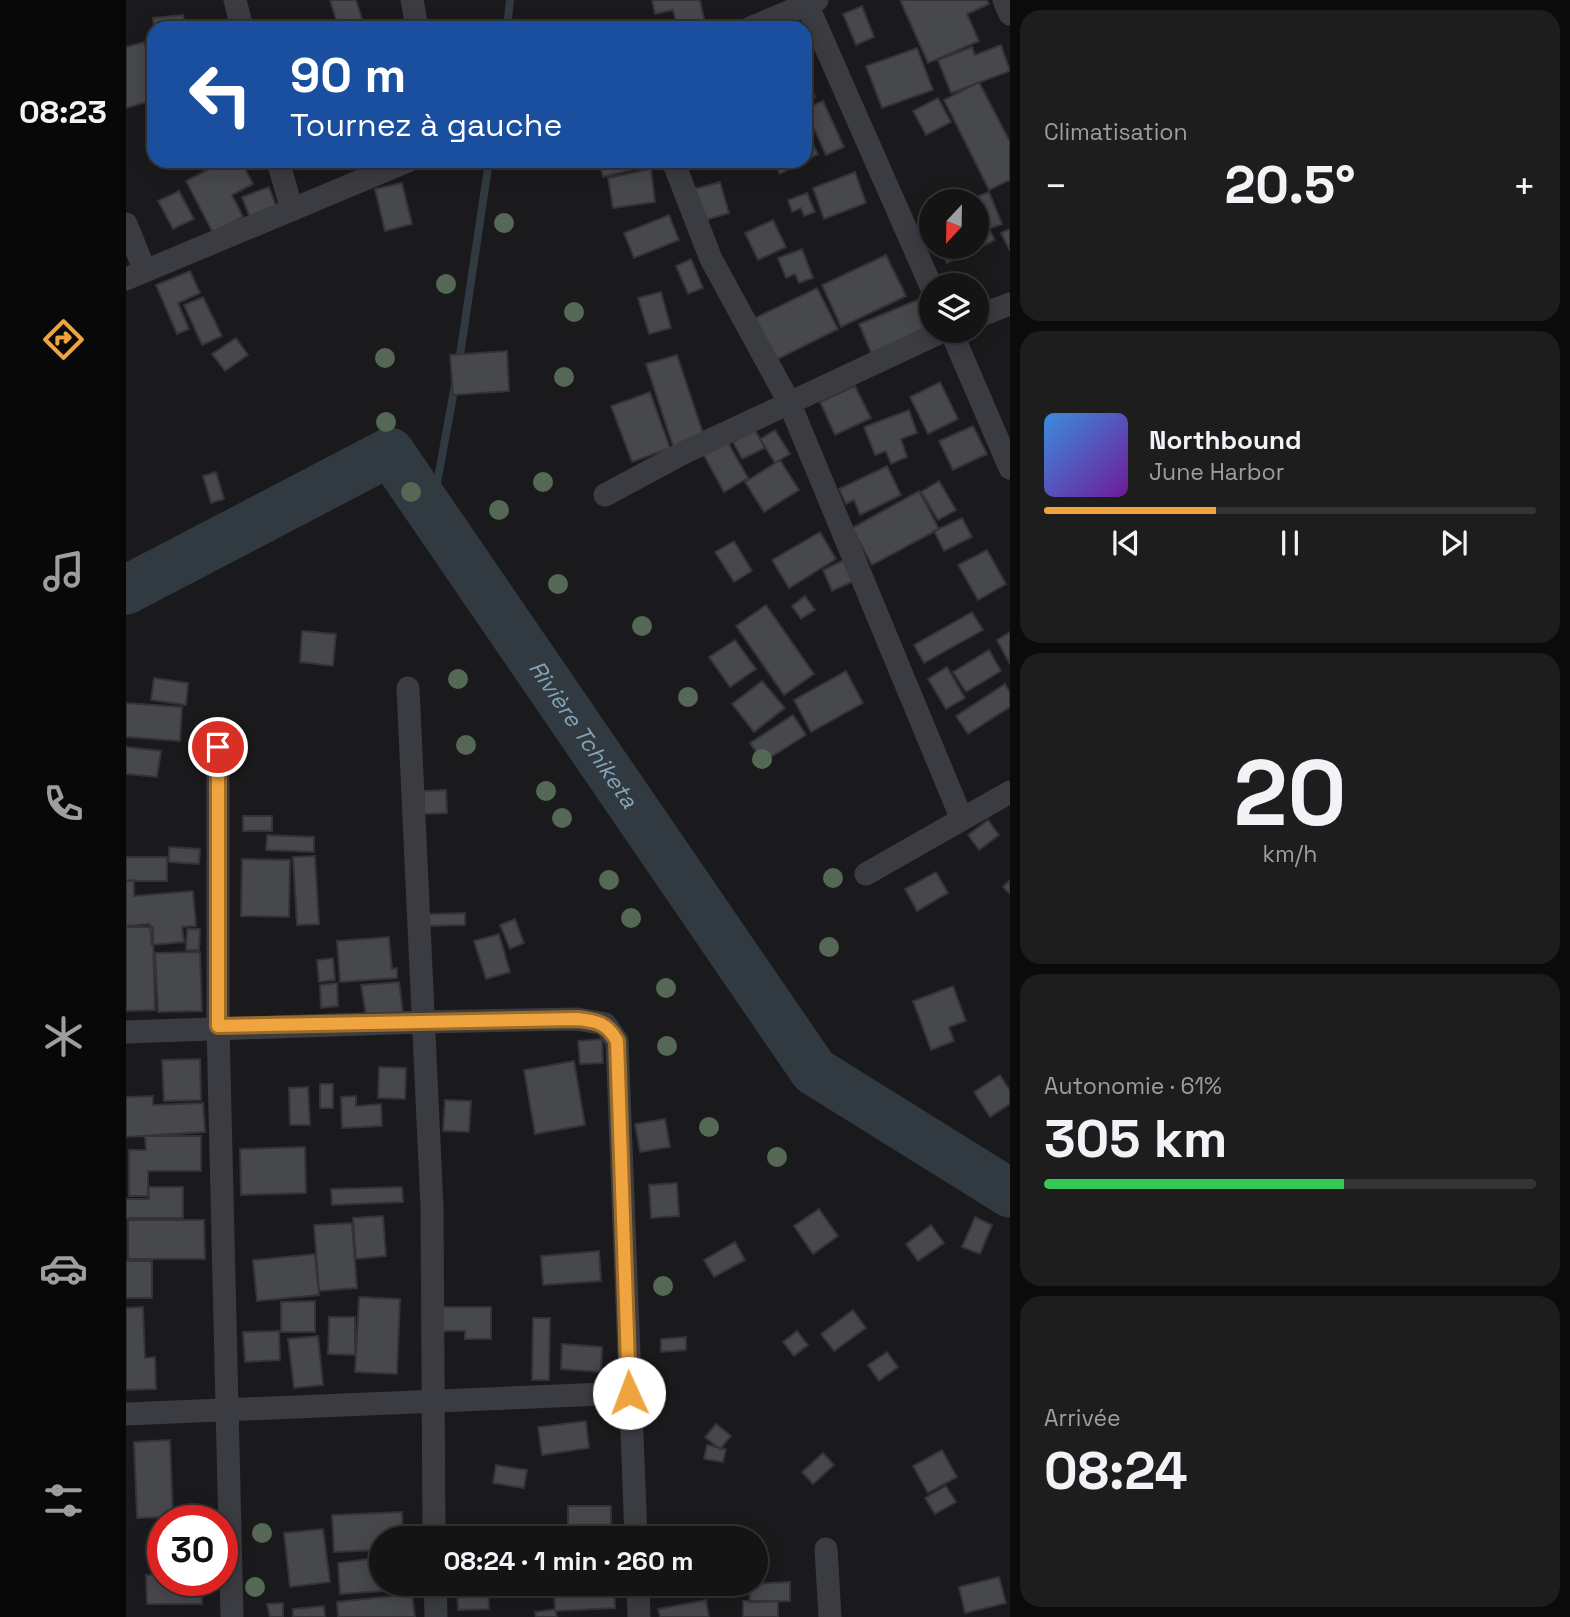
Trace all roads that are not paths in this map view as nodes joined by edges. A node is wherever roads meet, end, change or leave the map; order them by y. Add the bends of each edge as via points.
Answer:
1 (235, 0) edge
2 (412, 0) edge
3 (1004, 0) edge
4 (809, 1) edge
5 (1010, 14) edge
6 (240, 21) edge
7 (416, 21) edge
8 (765, 21) edge
9 (280, 168) edge
10 (391, 168) edge
11 (676, 168) edge
12 (292, 210) junction
13 (126, 224) edge
14 (925, 273) edge
15 (135, 275) edge
16 (1010, 304) edge
17 (989, 312) edge
18 (919, 342) edge
19 (956, 343) edge
20 (789, 402) junction
21 (1010, 468) edge
22 (606, 495) dead end
23 (408, 688) dead end
24 (218, 747) dead end
25 (1010, 792) edge
26 (961, 817) junction
27 (866, 874) dead end
28 (422, 1022) junction
29 (218, 1026) junction
30 (126, 1032) edge
31 (629, 1393) junction
32 (431, 1403) junction
33 (226, 1410) junction
34 (126, 1414) edge
35 (434, 1526) edge
36 (635, 1526) edge
37 (825, 1549) dead end
38 (435, 1596) edge
39 (638, 1596) edge
40 (232, 1617) edge
41 (436, 1617) edge
42 (639, 1617) edge
43 (830, 1617) edge

1 - 6 street
2 - 7 street
3 - 5 street
4 - 8 street
4 - 14 street
9 - 12 street
10 - 12 street
11 - 20 street via 711,259
12 - 15 street
13 - 15 street
16 - 17 street
18 - 20 street
19 - 21 street
20 - 22 street
20 - 26 street
23 - 28 street
24 - 29 street
25 - 26 street
26 - 27 street
28 - 29 street
28 - 31 street via 577,1019 595,1020 612,1032 617,1041
28 - 32 street via 432,1207
29 - 30 street
29 - 33 street
31 - 32 street
31 - 36 street
32 - 33 street
32 - 35 street
33 - 34 street
33 - 40 street
37 - 43 street
38 - 41 street
39 - 42 street

